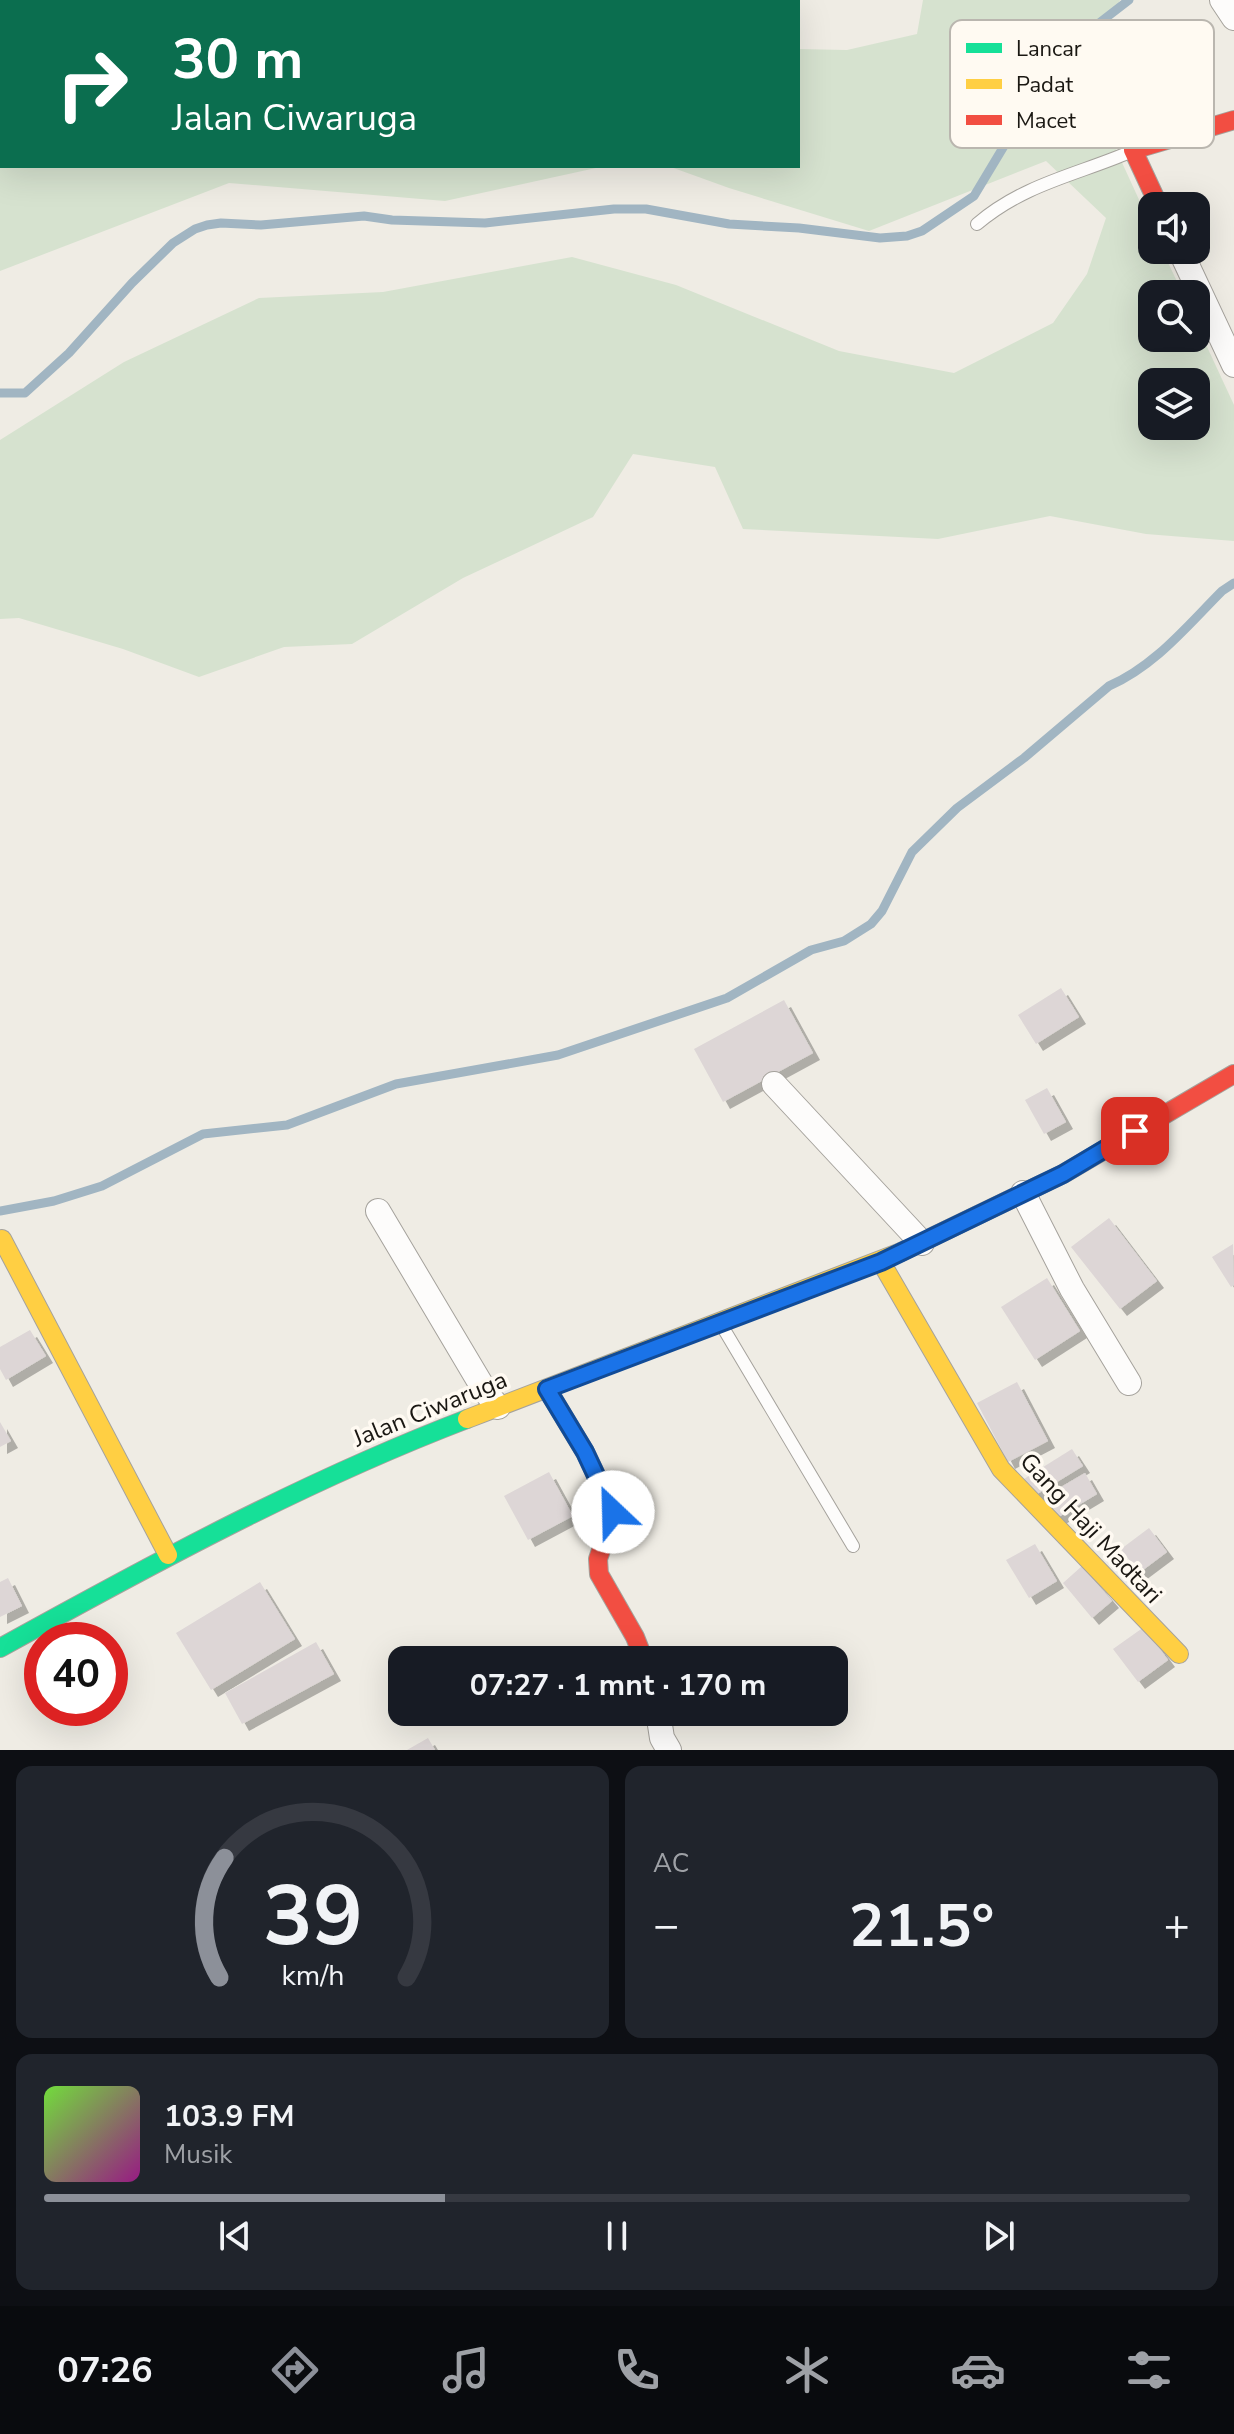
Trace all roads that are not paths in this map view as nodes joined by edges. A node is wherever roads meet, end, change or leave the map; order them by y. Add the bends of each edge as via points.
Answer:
1 (1222, 0) edge
2 (1234, 18) edge
3 (1234, 120) edge
4 (1214, 126) edge
5 (1140, 148) edge
6 (1133, 150) junction
7 (1152, 192) edge
8 (977, 224) dead end
9 (1187, 264) edge
10 (1234, 365) edge
11 (1234, 1074) edge
12 (774, 1084) dead end
13 (1023, 1193) junction
14 (378, 1211) dead end
15 (2, 1239) dead end
16 (922, 1243) junction
17 (881, 1262) junction
18 (721, 1323) junction
19 (1129, 1383) dead end
20 (547, 1389) junction
21 (498, 1407) junction
22 (853, 1546) dead end
23 (168, 1555) junction
24 (639, 1646) edge
25 (0, 1648) edge
26 (1179, 1654) dead end
27 (660, 1726) edge
28 (669, 1750) edge

1 - 2 street
3 - 4 street
5 - 6 street
6 - 7 street
6 - 8 lane via 1056,177 996,208
9 - 10 street
11 - 13 street, Jalan Ciwaruga
12 - 16 street
13 - 16 street, Jalan Ciwaruga
13 - 19 street
14 - 21 street
15 - 23 street
16 - 17 street, Jalan Ciwaruga
17 - 18 street, Jalan Ciwaruga
17 - 26 street, Gang Haji Madtari via 1001,1469
18 - 20 street, Jalan Ciwaruga
18 - 22 lane
20 - 21 street, Jalan Ciwaruga
20 - 24 street via 611,1506 599,1574
21 - 23 street, Jalan Ciwaruga via 394,1447
23 - 25 street, Jalan Ciwaruga
27 - 28 street

